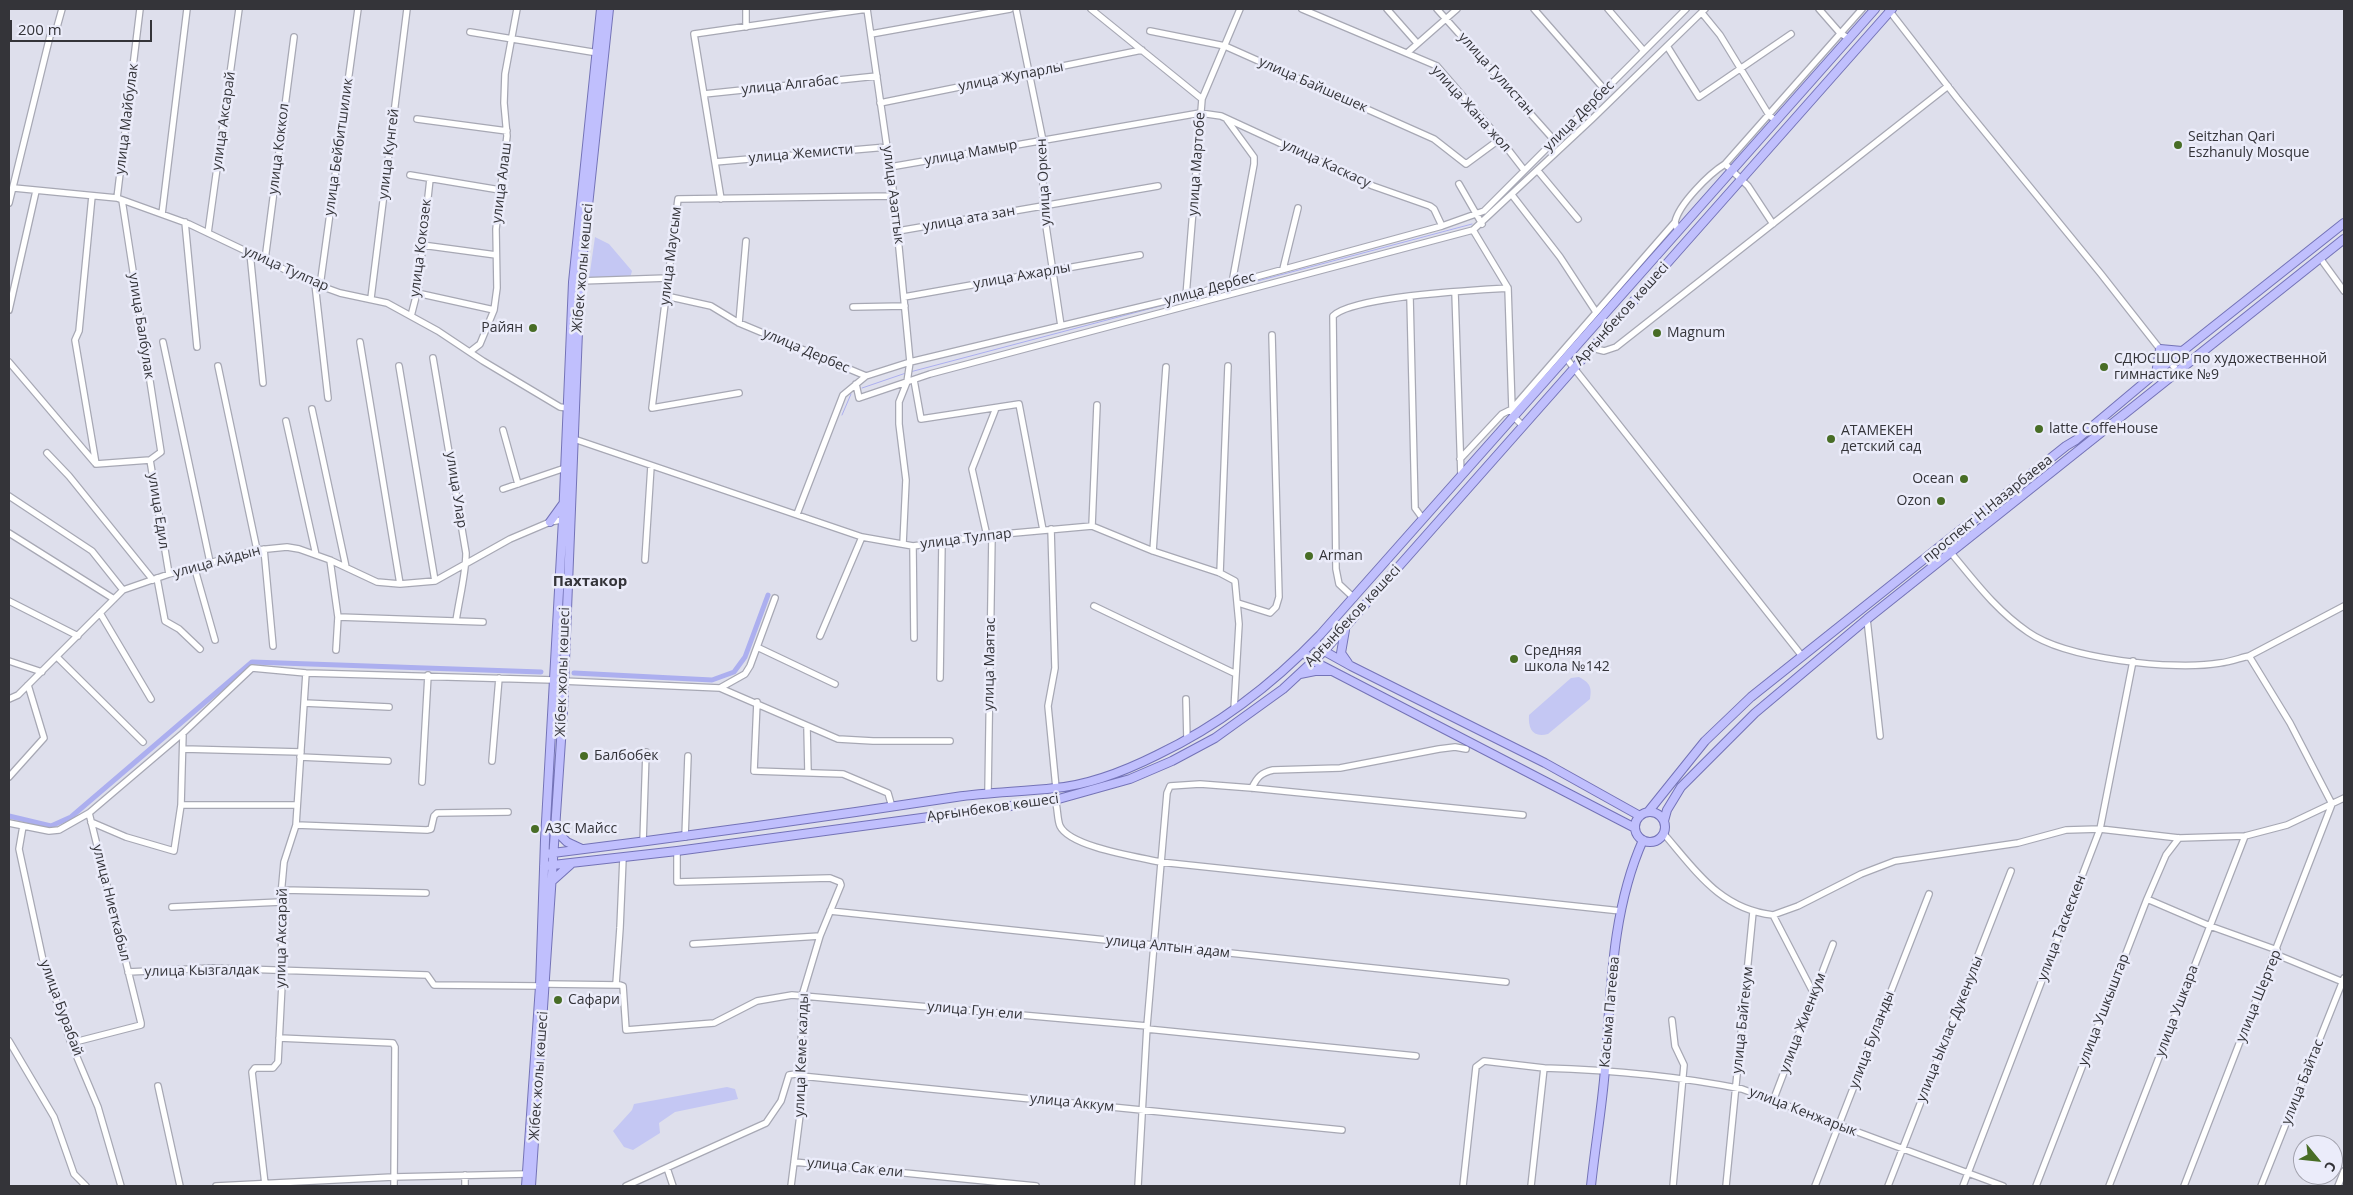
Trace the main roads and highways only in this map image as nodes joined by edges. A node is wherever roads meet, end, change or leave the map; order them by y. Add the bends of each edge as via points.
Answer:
1 (601, 9) edge
2 (609, 9) edge
3 (1875, 9) edge
4 (1890, 9) edge
5 (2344, 223) edge
6 (2344, 239) edge
7 (2183, 351) junction
8 (2156, 374) junction
9 (564, 502) junction
10 (567, 518) junction
11 (550, 522) road end
12 (1345, 628) junction
13 (1314, 642) junction
14 (1324, 651) junction
15 (1303, 652) junction
16 (1313, 660) junction
17 (1351, 666) junction
18 (1298, 674) junction
19 (1339, 674) junction
20 (558, 681) junction
21 (1648, 812) junction
22 (1640, 816) junction
23 (808, 820) junction
24 (1664, 821) junction
25 (1635, 828) junction
26 (555, 830) junction
27 (809, 833) junction
28 (1643, 840) junction
29 (584, 849) junction
30 (554, 853) junction
31 (545, 854) junction
32 (572, 863) junction
33 (548, 866) junction
34 (552, 881) junction
35 (543, 985) junction
36 (526, 1186) edge
37 (531, 1186) edge
38 (1591, 1186) edge

1 - 9 main road, Жібек жолы көшесі via 573,282
2 - 10 main road, Жібек жолы көшесі via 580,281 574,439
3 - 13 main road, Арғынбеков көшесі via 1566,358 1513,413
4 - 12 main road, Арғынбеков көшесі
5 - 7 main road, проспект Н.Назарбаева
6 - 24 main road, проспект Н.Назарбаева via 1867,619 1755,713 1681,787
7 - 8 main road, проспект Н.Назарбаева
7 - 8 main road via 2160,349
8 - 21 main road, проспект Н.Назарбаева via 1751,698 1705,740
9 - 10 main road, Жібек жолы көшесі
9 - 11 main road
10 - 20 main road, Жібек жолы көшесі
12 - 14 main road, Арғынбеков көшесі
12 - 17 main road via 1341,653
13 - 14 main road
13 - 15 main road, Арғынбеков көшесі
14 - 16 main road, Арғынбеков көшесі
14 - 17 main road
15 - 16 main road
15 - 23 main road, Арғынбеков көшесі via 1276,678 1234,710 1187,740 1126,768 1056,788 988,792
16 - 18 main road, Арғынбеков көшесі
16 - 19 main road
17 - 22 main road via 1545,763
18 - 19 main road via 1325,670
18 - 27 main road, Арғынбеков көшесі via 1283,689 1215,738 1130,780 1055,800
19 - 25 main road
20 - 26 main road, Жібек жолы көшесі via 563,710
20 - 31 main road, Жібек жолы көшесі
21 - 22 main road
21 - 24 main road via 1658,814
22 - 25 main road
23 - 27 main road
23 - 29 main road, Арғынбеков көшесі
24 - 28 main road via 1664,834 1658,840
25 - 28 main road
26 - 29 main road via 566,842
26 - 30 main road, Жібек жолы көшесі
27 - 32 main road, Арғынбеков көшесі
28 - 38 main road, Касыма Патеева via 1621,911
29 - 30 main road, Арғынбеков көшесі
30 - 31 main road, Арғынбеков көшесі
30 - 33 main road, Жібек жолы көшесі
31 - 33 main road, Жібек жолы көшесі
32 - 33 main road, Арғынбеков көшесі
32 - 34 main road
33 - 34 main road, Жібек жолы көшесі
33 - 35 main road, Жібек жолы көшесі
34 - 35 main road, Жібек жолы көшесі
35 - 36 main road, Жібек жолы көшесі
35 - 37 main road, Жібек жолы көшесі

